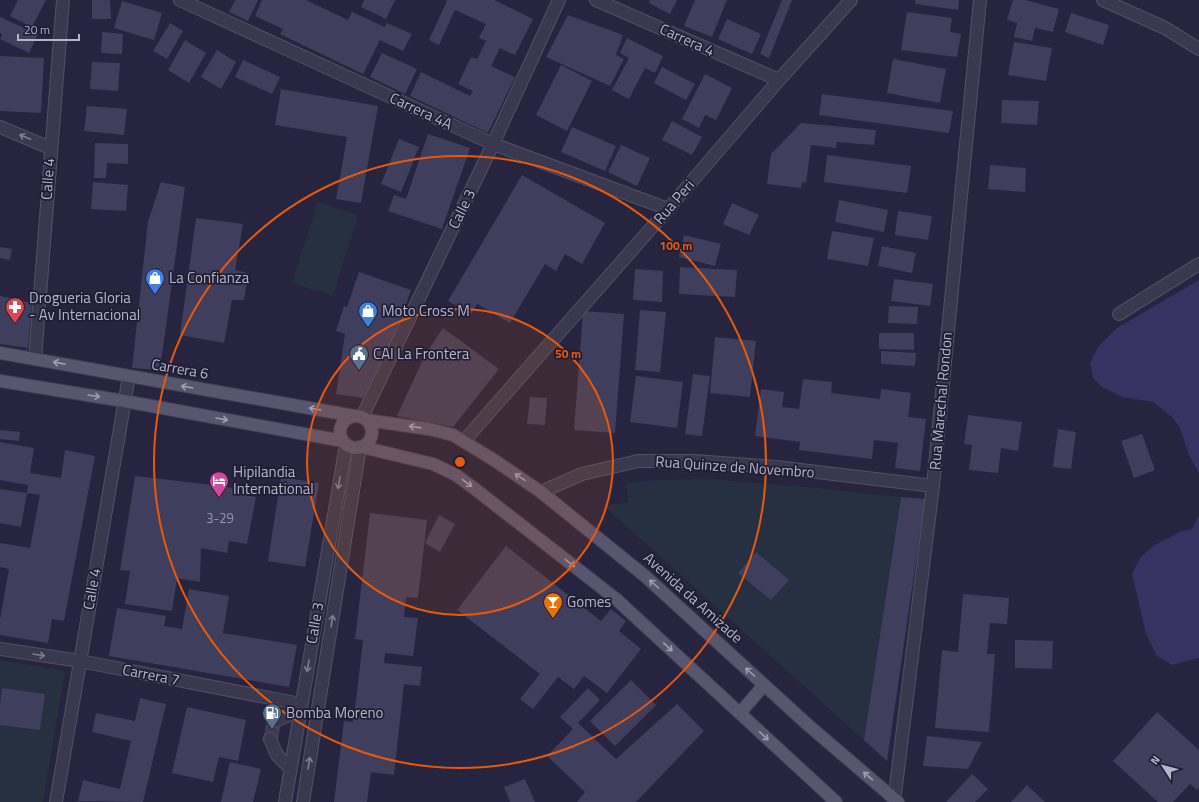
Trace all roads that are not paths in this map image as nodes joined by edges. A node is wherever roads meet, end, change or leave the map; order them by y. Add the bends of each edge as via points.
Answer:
1 (63, 0) edge
2 (180, 0) edge
3 (559, 0) edge
4 (596, 0) edge
5 (851, 0) edge
6 (980, 0) edge
7 (1103, 0) edge
8 (1199, 48) edge
9 (779, 80) junction
10 (0, 127) edge
11 (493, 144) junction
12 (50, 148) junction
13 (668, 209) junction
14 (1199, 264) edge
15 (1119, 314) dead end
16 (0, 353) edge
17 (35, 359) junction
18 (128, 376) junction
19 (0, 380) edge
20 (124, 401) junction
21 (361, 418) junction
22 (453, 435) joint
23 (464, 441) junction
24 (344, 443) junction
25 (361, 447) junction
26 (933, 486) junction
27 (541, 492) junction
28 (0, 649) edge
29 (80, 661) junction
30 (764, 685) junction
31 (301, 708) junction
32 (740, 713) junction
33 (276, 721) tunnel mouth
34 (270, 739) tunnel mouth
35 (290, 768) junction
36 (896, 801) edge
37 (56, 802) edge
38 (285, 802) edge
39 (303, 802) edge
40 (836, 802) edge

1 - 12 street, Calle 4
2 - 11 street, Carrera 4A
3 - 11 street, Calle 3
4 - 9 street, Carrera 4
5 - 9 street, Rua Peri
6 - 26 street, Rua Marechal Rondon
7 - 8 street via 1165,28
9 - 13 street, Rua Peri
12 -> 10 street
11 - 13 street, Carrera 4A
11 - 21 street, Calle 3
12 - 17 street, Calle 4
13 - 23 street, Rua Peri
14 - 15 street
16 - 17 main road, Carrera 6
18 -> 17 main road, Carrera 6
18 - 20 street, Calle 4
21 -> 18 main road, Carrera 6
19 -> 20 main road
20 -> 24 main road
20 - 29 street, Calle 4
22 -> 21 main road, Carrera 6
21 - 24 main road via 349,417 342,424 340,433
21 - 25 main road via 370,424 372,434
22 - 23 main road, Avenida da Amizade
27 -> 23 main road, Avenida da Amizade
24 - 25 main road via 355,448
24 -> 31 street, Calle 3
25 -> 32 main road via 433,464 456,475 616,599
39 -> 25 street, Calle 3
26 - 27 street, Rua Quinze de Novembro via 776,467 693,461 638,461 582,474
26 - 36 street, Rua Marechal Rondon
30 -> 27 main road, Avenida da Amizade via 645,576
28 -> 29 street, Carrera 7
29 - 31 street, Carrera 7
29 - 37 street, Calle 4
30 - 32 main road
36 -> 30 main road, Avenida da Amizade
31 - 33 street
31 - 35 street, Calle 3
32 -> 40 main road
34 - 35 street via 277,755
35 - 38 street, Calle 3

